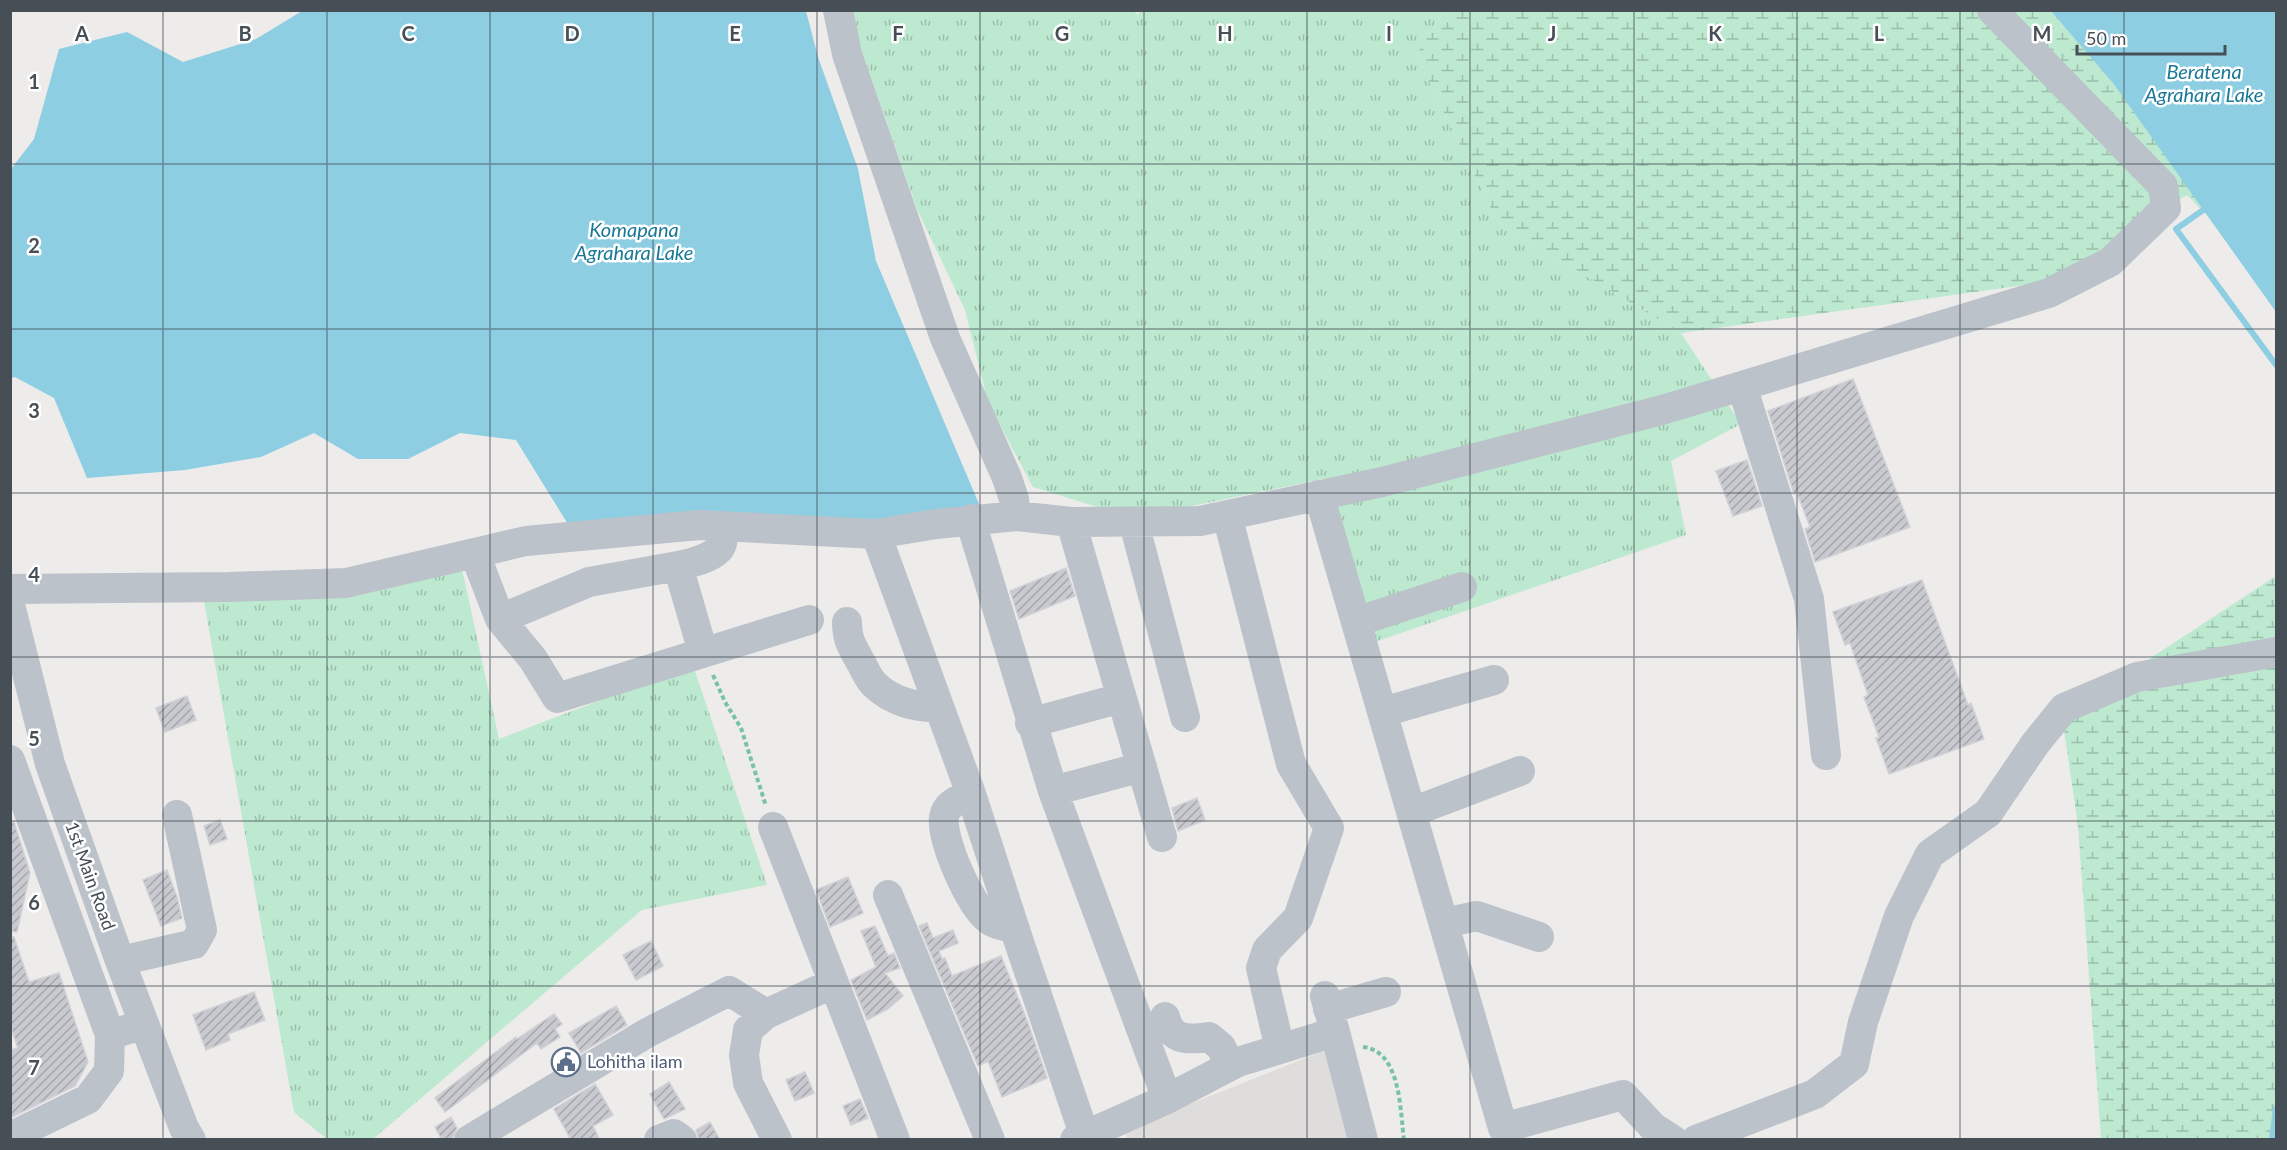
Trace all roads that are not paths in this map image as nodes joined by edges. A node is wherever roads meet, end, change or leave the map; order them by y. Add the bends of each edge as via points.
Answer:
1 (838, 10) edge
2 (1992, 10) edge
3 (1742, 386) junction
4 (1319, 495) junction
5 (1227, 515) junction
6 (1016, 516) junction
7 (970, 519) junction
8 (1071, 522) junction
9 (1134, 523) junction
10 (721, 526) junction
11 (616, 533) junction
12 (876, 534) junction
13 (475, 554) junction
14 (678, 566) junction
15 (628, 575) junction
16 (1462, 587) dead end
17 (10, 589) edge
18 (10, 605) edge
19 (501, 619) junction
20 (808, 620) dead end
21 (847, 622) dead end
22 (1356, 622) junction
23 (15, 642) edge
24 (703, 652) junction
25 (2277, 652) edge
26 (1494, 680) dead end
27 (1121, 698) junction
28 (939, 706) junction
29 (1383, 712) junction
30 (1185, 717) dead end
31 (1030, 723) junction
32 (1826, 755) dead end
33 (10, 760) edge
34 (1142, 767) junction
35 (1520, 771) dead end
36 (1053, 791) junction
37 (1412, 812) junction
38 (177, 814) dead end
39 (773, 827) road end
40 (1162, 837) dead end
41 (888, 895) dead end
42 (1444, 923) junction
43 (1539, 937) dead end
44 (120, 961) junction
45 (834, 983) junction
46 (1386, 992) dead end
47 (766, 1014) junction
48 (1165, 1017) dead end
49 (1331, 1021) junction
50 (144, 1024) junction
51 (110, 1035) junction
52 (1280, 1049) junction
53 (1230, 1066) junction
54 (1167, 1100) junction
55 (10, 1137) edge
56 (1082, 1138) edge
57 (191, 1140) edge
58 (469, 1140) edge
59 (659, 1140) edge
60 (682, 1140) edge
61 (777, 1140) edge
62 (895, 1140) edge
63 (990, 1140) edge
64 (1364, 1140) edge
65 (1673, 1140) edge
66 (1696, 1140) edge

1 - 6 street via 847,54 945,338 1007,478
2 - 3 street via 2163,186 2166,208 2110,262 2049,293
3 - 4 street via 1382,482
3 - 32 street via 1809,599
4 - 5 street
4 - 22 street
5 - 9 street
5 - 52 street via 1291,764 1329,828 1298,918 1266,950 1260,968
6 - 7 street
6 - 8 street
7 - 12 street
7 - 31 street
8 - 9 street
8 - 27 street
9 - 30 street
10 - 11 street
10 - 12 street
10 - 14 street via 723,543 718,550 692,564
11 - 13 street via 526,541
11 - 15 street
12 - 28 street
13 - 17 street via 346,582
13 - 19 street
14 - 15 street
14 - 24 street
15 - 19 street via 589,582
16 - 22 street
18 - 23 street, 1st Main Road
19 - 24 street via 533,659 556,698
20 - 24 street
21 - 28 street via 847,638 873,684 906,703 924,708
22 - 29 street
23 - 44 street, 1st Main Road via 50,764
25 - 66 street via 2137,676 2064,708 1988,813 1930,854 1899,916 1863,1022 1854,1064 1815,1094
26 - 29 street
27 - 31 street
27 - 34 street
28 - 56 street
29 - 37 street
31 - 36 street
33 - 51 street
34 - 36 street
34 - 40 street
35 - 37 street
36 - 54 street
37 - 42 street
38 - 44 street via 202,930 194,944
39 - 45 street
41 - 63 street
42 - 43 street via 1477,916
42 - 65 street via 1503,1128 1623,1095 1653,1127
44 - 50 street, 1st Main Road
45 - 47 street
45 - 62 street
46 - 49 street
47 - 58 street via 729,991 647,1033
47 - 61 street via 748,1030 744,1055 748,1083
48 - 53 street via 1175,1036 1209,1037 1221,1047
49 - 52 street
49 - 64 street
50 - 51 street
50 - 57 street, 1st Main Road
51 - 55 street via 109,1071 88,1099
52 - 53 street
53 - 54 street
54 - 56 street
59 - 60 street via 674,1134

